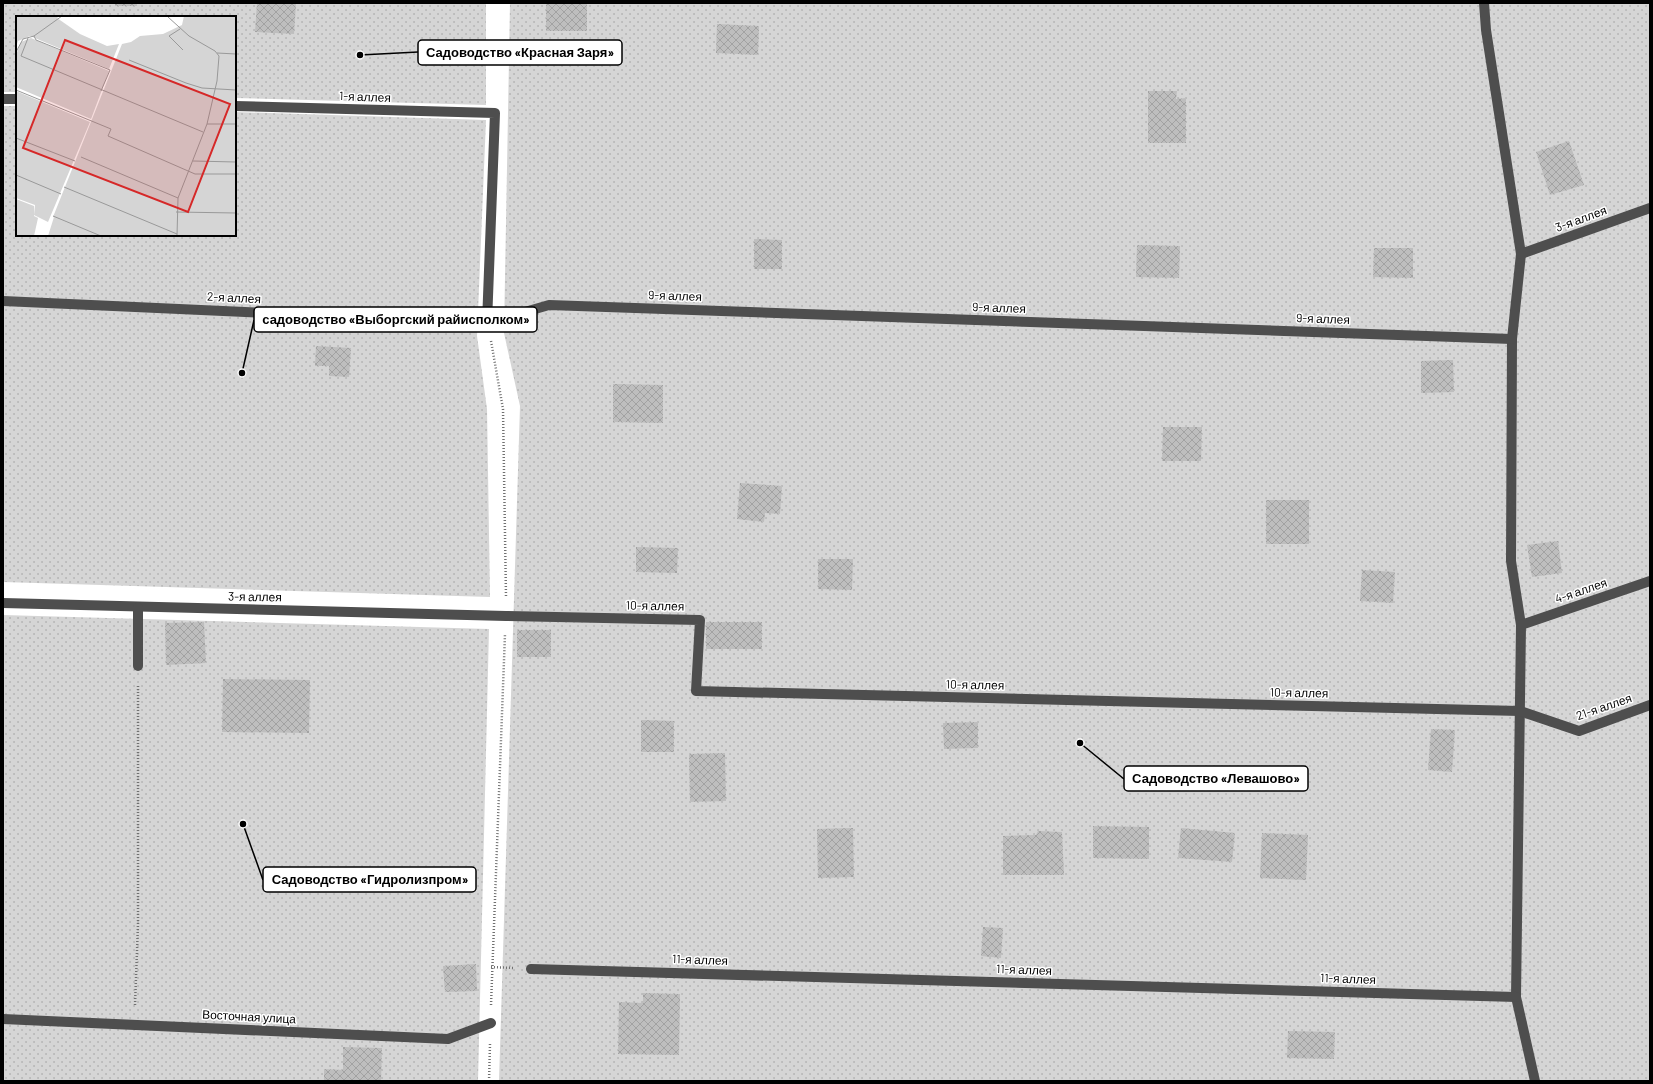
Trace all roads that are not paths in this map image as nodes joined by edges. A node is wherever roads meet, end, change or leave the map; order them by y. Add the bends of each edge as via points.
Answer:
1 (1484, 3) edge
2 (3, 98) edge
3 (16, 99) edge
4 (236, 106) edge
5 (1650, 208) edge
6 (1520, 254) junction
7 (3, 301) edge
8 (487, 323) junction
9 (1512, 338) junction
10 (1650, 581) edge
11 (3, 603) edge
12 (138, 607) junction
13 (506, 616) joint
14 (1521, 625) junction
15 (138, 666) road end
16 (1650, 705) edge
17 (1520, 711) junction
18 (532, 969) dead end
19 (1516, 997) junction
20 (3, 1018) edge
21 (491, 1022) road end
22 (1535, 1081) edge

1 - 6 street
2 - 3 street
4 - 8 street, 1-я аллея via 495,114
5 - 6 street, 3-я аллея
6 - 9 street
7 - 8 street, 2-я аллея
8 - 9 street, 9-я аллея via 549,305
9 - 14 street via 1511,561
10 - 14 street, 4-я аллея
11 - 12 street, 3-я аллея
12 - 13 street, 3-я аллея
12 - 15 street
13 - 17 street, 10-я аллея via 700,620 696,691
14 - 17 street
16 - 17 street, 21-я аллея via 1578,732
17 - 19 street
18 - 19 street, 11-я аллея
19 - 22 street
20 - 21 street, Восточная улица via 448,1039

